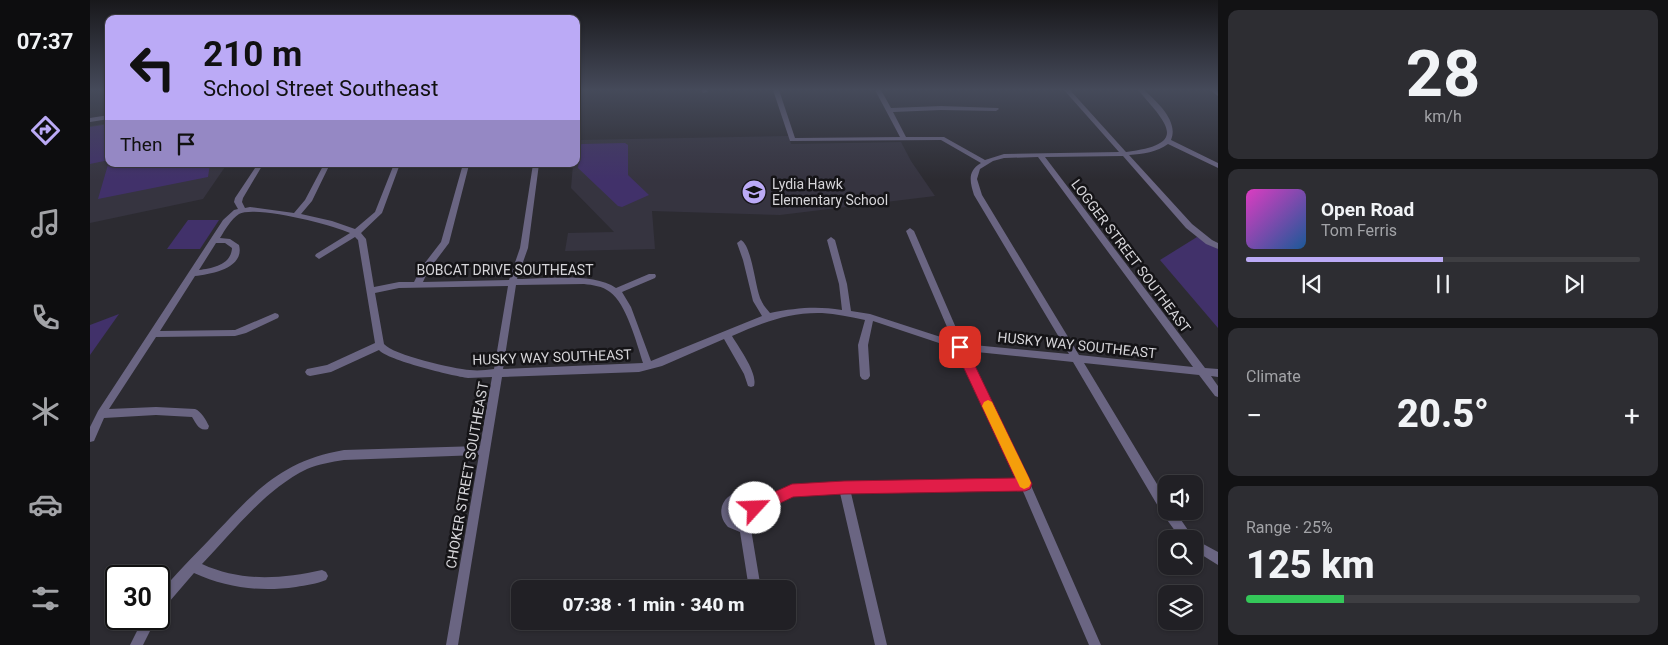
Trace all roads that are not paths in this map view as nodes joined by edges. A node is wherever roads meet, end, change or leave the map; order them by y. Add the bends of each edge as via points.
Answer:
1 (786, 120) edge
2 (894, 120) edge
3 (1094, 120) edge
4 (1168, 120) edge
5 (903, 138) junction
6 (792, 140) joint
7 (1168, 141) junction
8 (1125, 154) junction
9 (1040, 155) junction
10 (986, 162) junction
11 (1218, 166) edge
12 (258, 167) edge
13 (325, 167) edge
14 (396, 167) edge
15 (465, 167) edge
16 (536, 167) edge
17 (242, 210) junction
18 (295, 216) junction
19 (910, 231) dead end
20 (357, 232) junction
21 (214, 240) junction
22 (831, 240) dead end
23 (741, 243) dead end
24 (1218, 246) edge
25 (319, 256) dead end
26 (193, 273) junction
27 (652, 276) dead end
28 (513, 282) junction
29 (417, 285) junction
30 (370, 291) junction
31 (617, 292) junction
32 (847, 312) junction
33 (275, 316) dead end
34 (768, 317) junction
35 (870, 317) junction
36 (153, 334) junction
37 (726, 334) junction
38 (380, 345) junction
39 (960, 347) junction
40 (1077, 360) junction
41 (648, 366) junction
42 (310, 372) dead end
43 (1202, 372) junction
44 (1218, 373) edge
45 (498, 374) junction
46 (865, 376) dead end
47 (751, 383) dead end
48 (1218, 394) edge
49 (101, 414) junction
50 (204, 426) dead end
51 (90, 438) edge
52 (485, 450) junction
53 (1025, 484) junction
54 (844, 488) junction
55 (1158, 495) edge
56 (755, 508) junction
57 (745, 526) junction
58 (1203, 549) edge
59 (1218, 558) edge
60 (192, 566) junction
61 (322, 576) dead end
62 (754, 580) edge
63 (170, 592) edge
64 (144, 630) edge
65 (136, 645) edge
66 (452, 645) edge
67 (881, 645) edge
68 (1095, 645) edge

1 - 6 street
2 - 5 street
3 - 8 street
4 - 7 street via 1172,133
5 - 6 street
5 - 10 street via 942,138
7 - 8 street via 1153,149
7 - 11 street
8 - 9 street
8 - 24 street via 1195,233
9 - 10 street via 996,157
9 - 43 street, LOGGER STREET SOUTHEAST
10 - 40 street via 977,168 974,176 978,195
12 - 17 street via 239,198
13 - 18 street via 308,201
14 - 20 street via 378,213
15 - 29 street via 445,243
16 - 28 street, CHOKER STREET SOUTHEAST via 524,248
17 - 18 street
17 - 21 street via 226,222
18 - 20 street via 338,224
19 - 39 street
20 - 25 street
20 - 30 street via 362,239
21 - 26 street
21 - 26 street via 233,244 235,255 216,270
22 - 32 street
23 - 34 street via 757,301
26 - 36 street
27 - 31 street
28 - 29 street, BOBCAT DRIVE SOUTHEAST
28 - 31 street, BOBCAT DRIVE SOUTHEAST via 590,281
28 - 45 street, CHOKER STREET SOUTHEAST
29 - 30 street, BOBCAT DRIVE SOUTHEAST
30 - 38 street
31 - 41 street via 627,306
32 - 34 street, HUSKY WAY SOUTHEAST via 804,310
32 - 35 street, HUSKY WAY SOUTHEAST
33 - 36 street via 235,333
34 - 37 street, HUSKY WAY SOUTHEAST
35 - 39 street, HUSKY WAY SOUTHEAST
35 - 46 street via 863,345
36 - 49 street
37 - 41 street, HUSKY WAY SOUTHEAST
37 - 47 street via 750,374
38 - 42 street via 328,369
38 - 45 street, HUSKY WAY SOUTHEAST via 393,354 442,369
39 - 40 street, HUSKY WAY SOUTHEAST
39 - 53 street
40 - 43 street, HUSKY WAY SOUTHEAST
40 - 55 street
41 - 45 street, HUSKY WAY SOUTHEAST via 624,370
43 - 44 street, HUSKY WAY SOUTHEAST
43 - 48 street, LOGGER STREET SOUTHEAST
45 - 52 street, CHOKER STREET SOUTHEAST
49 - 50 street via 195,413
49 - 51 street
52 - 60 street via 344,454 309,462 283,475 265,489
52 - 66 street, CHOKER STREET SOUTHEAST
53 - 54 street
53 - 68 street
54 - 56 street via 792,490
54 - 67 street
56 - 57 street via 754,521
56 - 57 street via 752,502 743,498 734,498 727,504 726,513 731,521
57 - 62 street
58 - 59 street
60 - 61 street via 218,578 256,585
60 - 63 street
64 - 65 street

